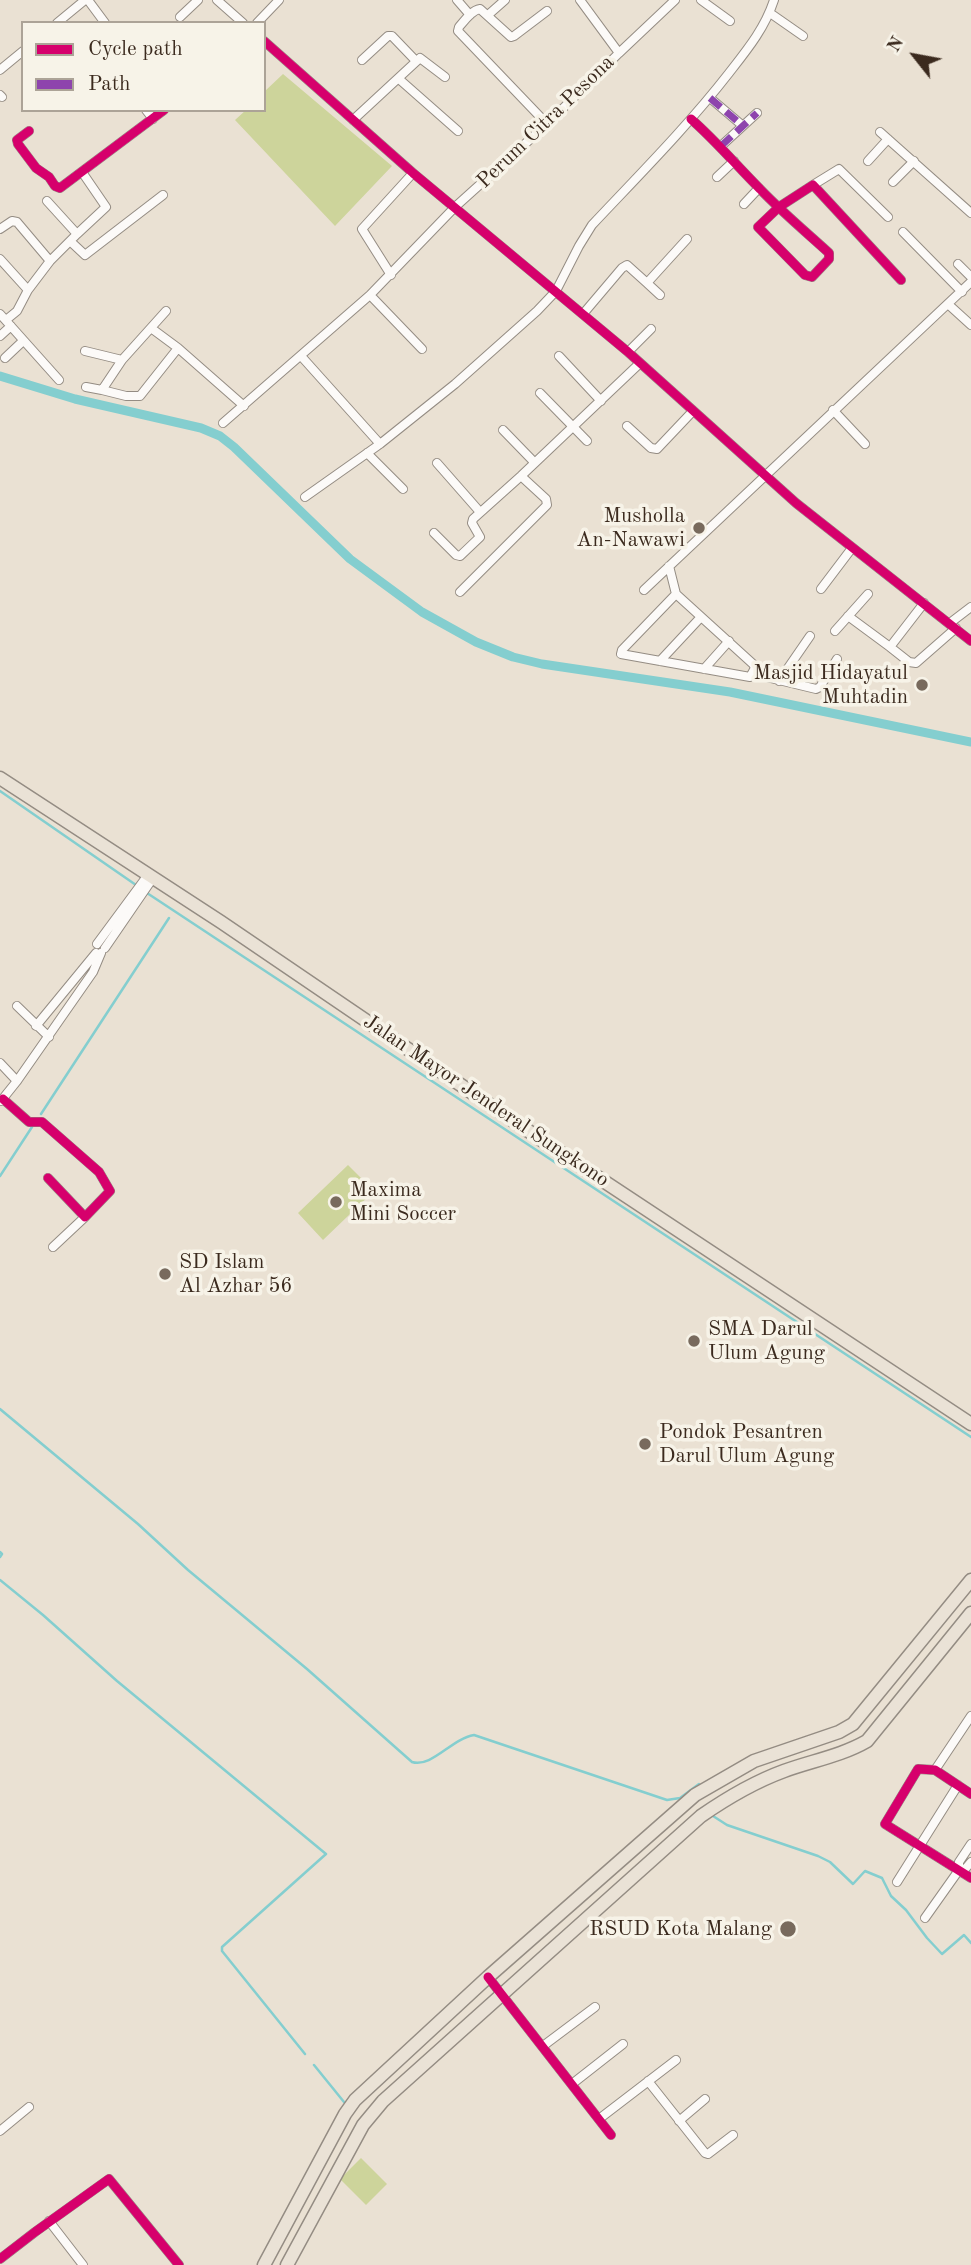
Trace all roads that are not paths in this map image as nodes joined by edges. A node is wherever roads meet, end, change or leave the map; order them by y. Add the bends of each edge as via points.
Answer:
1 (86, 0) edge
2 (198, 0) edge
3 (217, 0) edge
4 (279, 0) edge
5 (457, 0) edge
6 (505, 0) edge
7 (580, 0) edge
8 (674, 0) edge
9 (701, 0) edge
10 (774, 0) edge
11 (547, 11) dead end
12 (770, 13) junction
13 (470, 15) junction
14 (488, 15) junction
15 (180, 17) dead end
16 (60, 21) edge
17 (103, 21) edge
18 (240, 21) edge
19 (259, 21) edge
20 (730, 21) dead end
21 (803, 36) dead end
22 (266, 43) edge
23 (21, 53) edge
24 (620, 53) junction
25 (362, 60) dead end
26 (416, 61) junction
27 (0, 70) edge
28 (445, 77) dead end
29 (399, 79) junction
30 (710, 98) junction
31 (148, 112) edge
32 (162, 112) edge
33 (757, 113) dead end
34 (153, 119) junction
35 (691, 119) junction
36 (353, 120) junction
37 (547, 124) junction
38 (743, 126) junction
39 (29, 131) dead end
40 (458, 131) dead end
41 (880, 132) dead end
42 (888, 139) junction
43 (721, 146) junction
44 (734, 161) junction
45 (868, 161) dead end
46 (914, 161) junction
47 (413, 173) junction
48 (80, 174) junction
49 (717, 177) dead end
50 (893, 183) dead end
51 (813, 185) junction
52 (758, 188) junction
53 (163, 195) dead end
54 (47, 201) dead end
55 (744, 204) dead end
56 (455, 207) junction
57 (779, 207) junction
58 (971, 213) edge
59 (888, 217) dead end
60 (0, 229) edge
61 (903, 232) dead end
62 (74, 237) junction
63 (687, 239) dead end
64 (0, 259) edge
65 (50, 261) junction
66 (958, 264) dead end
67 (391, 275) junction
68 (901, 280) dead end
69 (971, 280) edge
70 (647, 283) junction
71 (28, 290) junction
72 (556, 291) junction
73 (962, 292) junction
74 (370, 295) junction
75 (660, 295) dead end
76 (949, 304) junction
77 (166, 311) dead end
78 (583, 314) junction
79 (5, 320) edge
80 (971, 325) edge
81 (151, 328) junction
82 (651, 329) dead end
83 (0, 336) edge
84 (23, 341) junction
85 (178, 348) junction
86 (422, 349) dead end
87 (85, 351) dead end
88 (628, 352) junction
89 (301, 356) junction
90 (559, 356) dead end
91 (5, 358) dead end
92 (122, 360) junction
93 (639, 364) junction
94 (59, 380) dead end
95 (86, 387) dead end
96 (102, 390) junction
97 (540, 393) dead end
98 (601, 401) junction
99 (244, 406) junction
100 (833, 410) junction
101 (693, 411) junction
102 (223, 424) dead end
103 (573, 426) junction
104 (627, 426) dead end
105 (503, 430) dead end
106 (587, 441) dead end
107 (380, 444) junction
108 (864, 444) dead end
109 (367, 453) junction
110 (437, 463) dead end
111 (535, 463) junction
112 (764, 476) junction
113 (521, 477) junction
114 (403, 489) dead end
115 (305, 497) dead end
116 (480, 512) junction
117 (434, 533) dead end
118 (852, 548) junction
119 (669, 566) junction
120 (821, 589) dead end
121 (644, 590) dead end
122 (460, 592) dead end
123 (676, 594) junction
124 (867, 594) dead end
125 (924, 603) junction
126 (971, 607) edge
127 (701, 617) junction
128 (848, 617) junction
129 (953, 626) junction
130 (835, 631) dead end
131 (810, 636) dead end
132 (729, 641) junction
133 (971, 641) edge
134 (890, 647) junction
135 (837, 659) dead end
136 (660, 661) junction
137 (705, 669) junction
138 (754, 674) junction
139 (779, 681) junction
140 (0, 778) edge
141 (144, 885) junction
142 (100, 949) junction
143 (17, 1006) dead end
144 (36, 1026) junction
145 (49, 1037) junction
146 (0, 1063) edge
147 (18, 1081) junction
148 (2, 1100) edge
149 (48, 1178) dead end
150 (85, 1217) junction
151 (53, 1247) dead end
152 (971, 1424) edge
153 (971, 1580) edge
154 (971, 1613) edge
155 (971, 1716) edge
156 (754, 1761) junction
157 (935, 1770) junction
158 (764, 1779) junction
159 (958, 1785) junction
160 (971, 1794) edge
161 (971, 1844) edge
162 (921, 1846) junction
163 (971, 1862) edge
164 (959, 1870) junction
165 (971, 1878) edge
166 (897, 1882) dead end
167 (925, 1918) dead end
168 (488, 1977) junction
169 (501, 1993) junction
170 (595, 2007) dead end
171 (623, 2044) dead end
172 (544, 2046) junction
173 (676, 2060) dead end
174 (649, 2081) junction
175 (572, 2084) junction
176 (705, 2099) dead end
177 (29, 2107) dead end
178 (599, 2119) junction
179 (678, 2121) junction
180 (0, 2132) edge
181 (611, 2135) dead end
182 (733, 2135) dead end
183 (49, 2221) junction
184 (273, 2249) junction
185 (0, 2259) edge
186 (289, 2261) edge
187 (83, 2265) edge
188 (179, 2265) edge
189 (264, 2265) edge

1 - 16 street
1 - 17 street
2 - 15 street
3 - 18 street
4 - 19 street
5 - 13 street
6 - 14 street
7 - 24 street, Perum Citra Pesona
8 - 24 street
9 - 20 street
10 - 12 street
11 - 14 street via 511,37
12 - 21 street
12 - 30 street
13 - 14 street via 476,9
13 - 37 street via 458,31
22 - 36 street
23 - 27 street
24 - 37 street, Perum Citra Pesona
25 - 26 street via 392,36
26 - 28 street via 423,58
26 - 29 street
29 - 36 street
29 - 40 street
30 - 35 street
30 - 38 street
31 - 34 street
32 - 34 street
33 - 38 street
34 - 48 street
35 - 43 street
35 - 72 street via 592,225
36 - 47 street
37 - 56 street, Perum Citra Pesona
38 - 43 street
39 - 48 street via 17,142 58,188
41 - 42 street
42 - 45 street
42 - 46 street
43 - 44 street
44 - 49 street
44 - 52 street
46 - 50 street
46 - 58 street
47 - 56 street
47 - 67 street via 362,229
48 - 62 street via 106,207
51 - 57 street
51 - 59 street via 839,169
51 - 68 street
52 - 55 street
52 - 57 street
53 - 62 street via 88,255 82,254
54 - 62 street
56 - 67 street, Perum Citra Pesona
56 - 72 street
57 - 57 street via 831,256 812,277 758,227
60 - 65 street via 17,222
61 - 73 street
62 - 65 street
63 - 70 street
64 - 71 street
65 - 71 street
66 - 69 street
67 - 74 street, Perum Citra Pesona
69 - 73 street
70 - 75 street
70 - 78 street via 626,265
71 - 79 street via 18,311
72 - 78 street
72 - 107 street via 455,384
73 - 76 street
74 - 86 street
74 - 89 street, Perum Citra Pesona
76 - 80 street
76 - 100 street
77 - 81 street
78 - 88 street
79 - 83 street
79 - 84 street
81 - 85 street
81 - 92 street
82 - 88 street
84 - 91 street
84 - 94 street
85 - 96 street via 140,396
85 - 99 street
87 - 92 street
88 - 93 street
89 - 99 street, Perum Citra Pesona
89 - 107 street
90 - 98 street
92 - 96 street
93 - 98 street
93 - 101 street
95 - 96 street
97 - 103 street
98 - 103 street
99 - 102 street, Perum Citra Pesona
100 - 108 street
100 - 112 street
101 - 104 street via 657,449
101 - 112 street
103 - 106 street
103 - 111 street
105 - 111 street
107 - 109 street
109 - 114 street
109 - 115 street
110 - 116 street
111 - 113 street
112 - 118 street
112 - 119 street
113 - 116 street
113 - 122 street via 547,505
116 - 117 street via 472,521 481,537 460,556
118 - 120 street
118 - 125 street
119 - 121 street
119 - 123 street
123 - 127 street
123 - 136 street via 622,650 624,656
124 - 128 street
125 - 129 street
125 - 134 street
126 - 129 street
127 - 132 street
127 - 136 street
128 - 130 street
128 - 134 street
129 - 133 street
129 - 134 street via 916,663
131 - 139 street
132 - 137 street
132 - 138 street via 753,663
135 - 139 street via 816,689
136 - 137 street
137 - 138 street via 745,677
138 - 139 street
140 - 141 main road, Jalan Mayor Jenderal Sungkono
141 - 142 street
141 - 152 main road, Jalan Mayor Jenderal Sungkono via 256,945
142 - 144 street
142 - 145 street via 93,972
143 - 144 street
144 - 145 street
145 - 147 street
146 - 147 street
147 - 148 street
148 - 150 street via 29,1121 42,1122 99,1172 109,1187 108,1194
149 - 150 street
150 - 151 street
153 - 156 main road via 853,1724
154 - 158 main road via 867,1741
155 - 157 street
156 - 158 main road
156 - 168 main road via 695,1795
157 - 159 street
157 - 162 street via 917,1770 885,1824
158 - 169 main road via 690,1824
159 - 160 street
159 - 162 street
161 - 164 street
162 - 164 street
162 - 166 street
163 - 164 street
164 - 165 street
164 - 167 street
168 - 169 street
168 - 184 main road via 355,2100
169 - 172 street
169 - 186 main road via 372,2112
170 - 172 street
171 - 175 street
172 - 175 street
173 - 174 street
174 - 178 street
174 - 179 street
175 - 178 street
176 - 179 street
177 - 180 street
178 - 181 street
179 - 182 street via 706,2154
183 - 185 street
183 - 187 street
183 - 188 street via 109,2179
184 - 186 main road
184 - 189 main road

